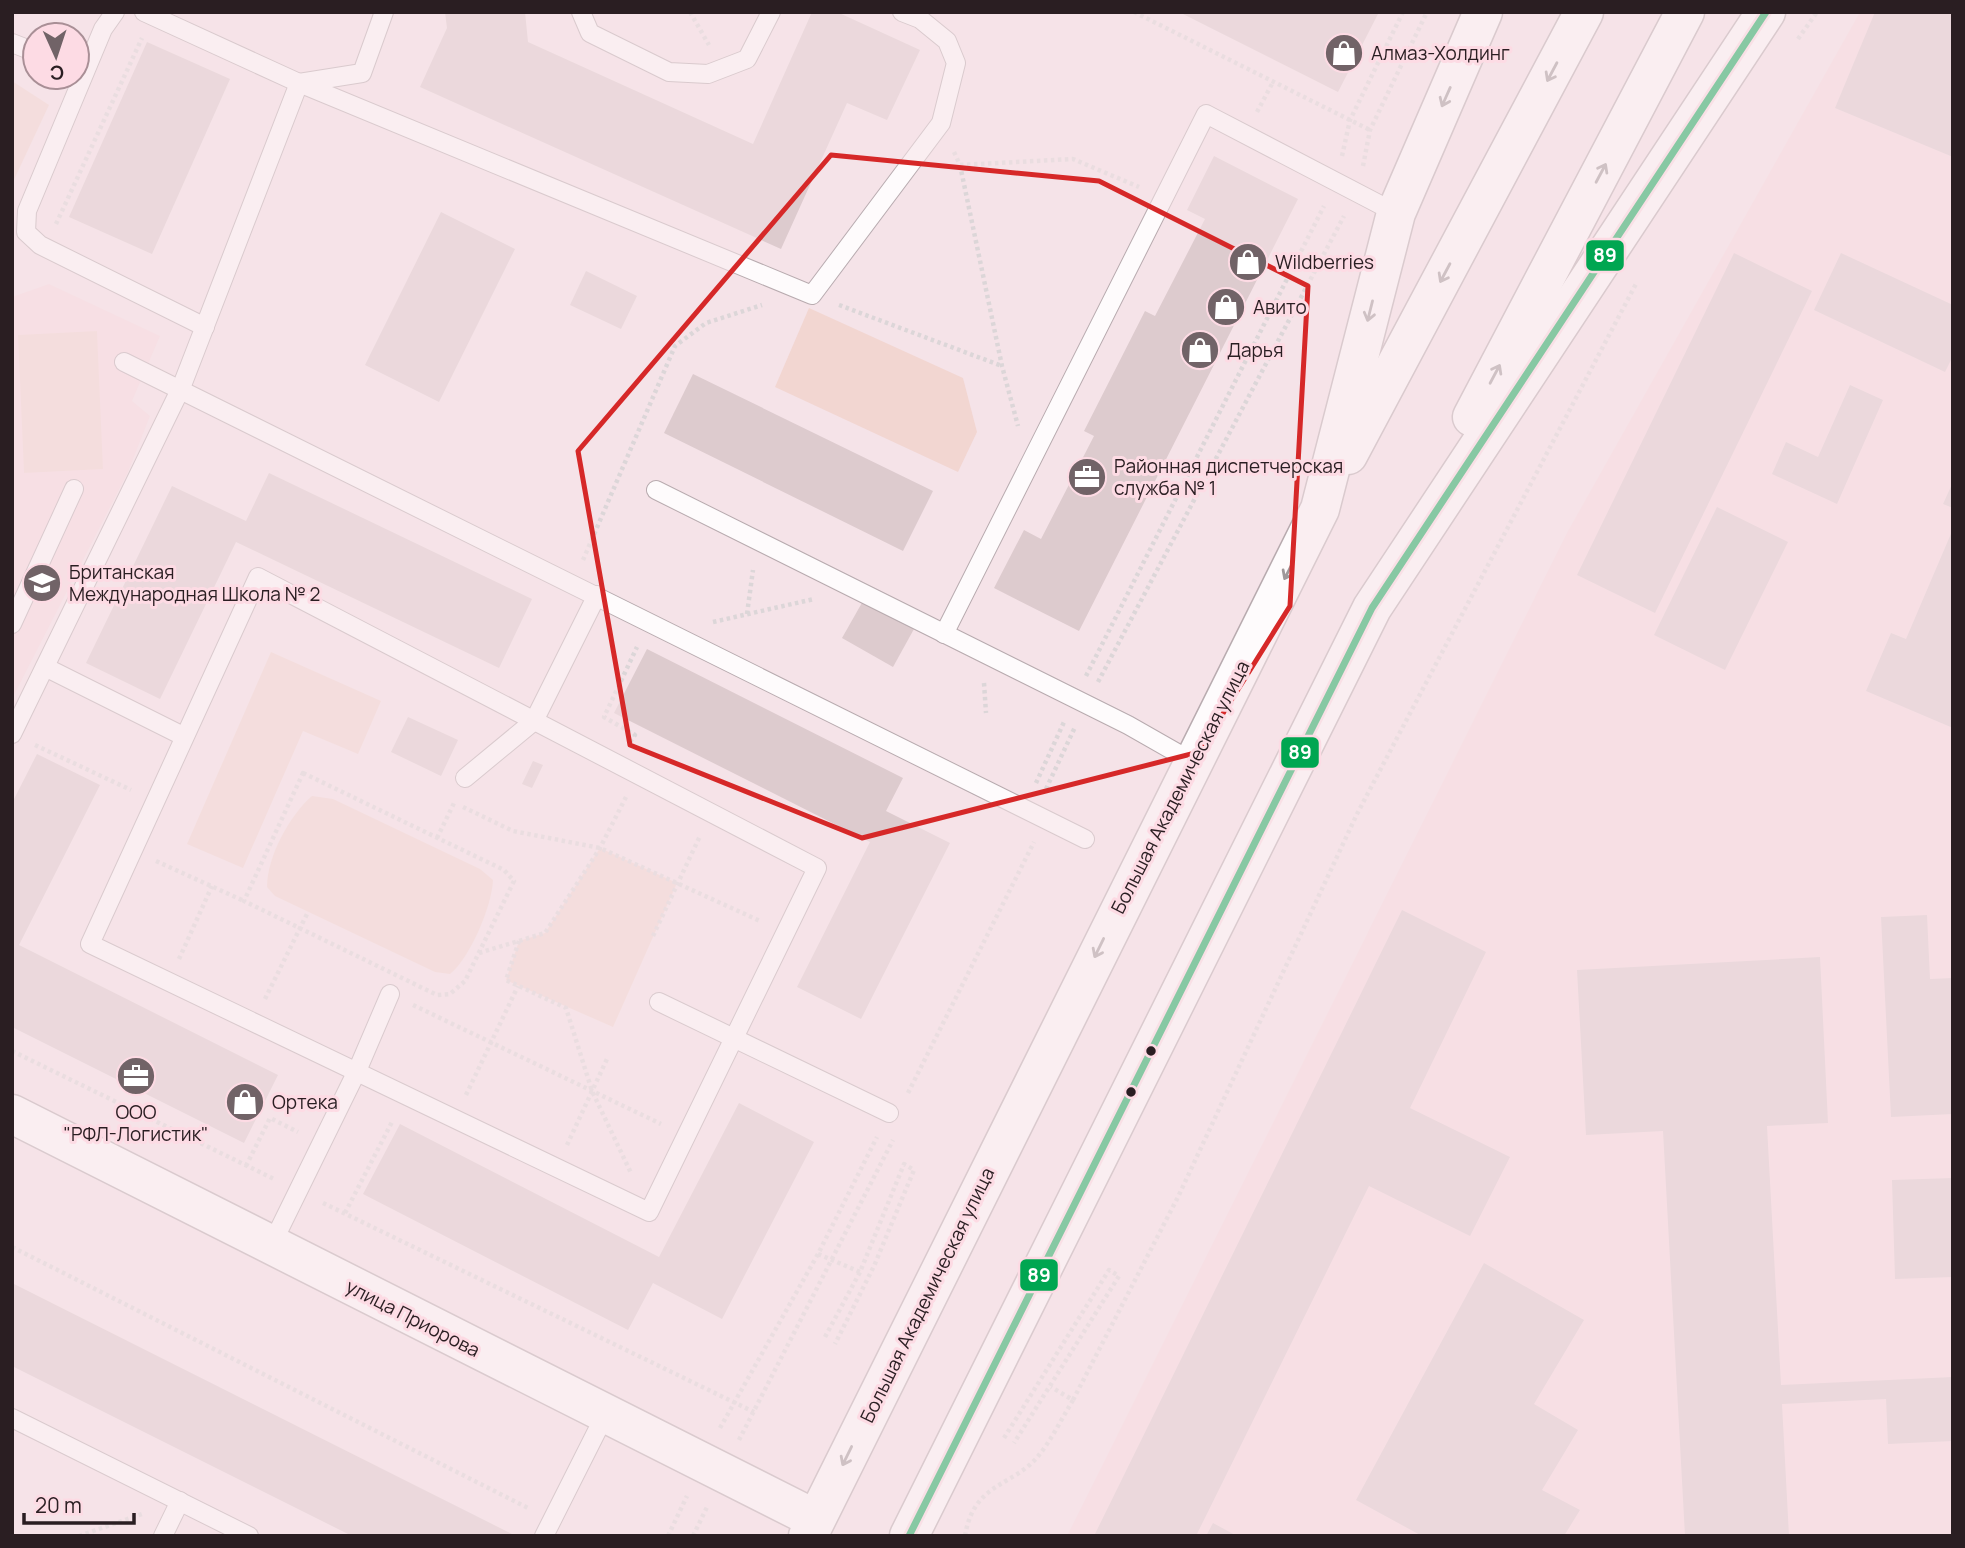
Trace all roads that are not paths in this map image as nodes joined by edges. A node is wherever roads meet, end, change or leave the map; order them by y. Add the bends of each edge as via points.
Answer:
1 (116, 12) edge
2 (144, 12) edge
3 (384, 12) edge
4 (581, 12) edge
5 (771, 12) edge
6 (902, 12) edge
7 (1483, 12) edge
8 (1584, 12) edge
9 (1685, 12) edge
10 (1766, 12) edge
11 (91, 52) edge
12 (299, 83) junction
13 (73, 91) edge
14 (1396, 213) junction
15 (205, 327) junction
16 (124, 362) dead end
17 (181, 388) junction
18 (74, 489) dead end
19 (656, 490) dead end
20 (1320, 509) junction
21 (597, 595) junction
22 (1372, 608) junction
23 (12, 624) edge
24 (944, 634) junction
25 (45, 667) junction
26 (534, 721) junction
27 (12, 734) edge
28 (183, 736) junction
29 (1194, 762) junction
30 (465, 778) road end
31 (1085, 839) dead end
32 (390, 994) road end
33 (659, 1002) dead end
34 (735, 1037) junction
35 (357, 1070) junction
36 (889, 1113) road end
37 (12, 1114) edge
38 (271, 1246) junction
39 (605, 1415) junction
40 (12, 1418) edge
41 (180, 1501) junction
42 (812, 1527) edge
43 (548, 1528) edge
44 (163, 1536) edge
45 (249, 1536) edge
46 (909, 1536) edge

1 - 11 lane
2 - 12 lane
3 - 12 lane via 362,73
4 - 5 lane via 590,33 668,72 708,74 747,59
6 - 12 lane via 920,19 947,41 956,63 941,123 812,295
7 -> 14 main road, Большая Академическая улица
8 -> 20 main road
22 -> 9 main road
10 - 22 main road
12 - 15 lane
13 - 15 lane via 27,211 26,232 45,248
14 -> 20 main road, Большая Академическая улица
14 - 24 lane via 1206,114
15 - 17 lane
16 - 17 lane
17 - 21 lane
17 - 25 lane
18 - 23 lane
19 - 24 lane
20 -> 29 main road, Большая Академическая улица
21 - 26 lane
21 - 31 lane
22 - 46 main road
24 - 29 lane
25 - 27 lane
25 - 28 lane
26 - 28 lane via 258,577
26 - 30 lane
26 - 34 lane via 817,868
28 - 35 lane via 90,944
29 -> 42 main road, Большая Академическая улица
32 - 35 lane
33 - 34 lane
34 - 35 lane via 649,1212
34 - 36 lane
35 - 38 lane
37 - 38 main road, улица Приорова
38 - 39 main road, улица Приорова
39 - 42 main road, улица Приорова via 708,1478
39 - 43 lane
40 - 41 lane
41 - 44 lane
41 - 45 lane

